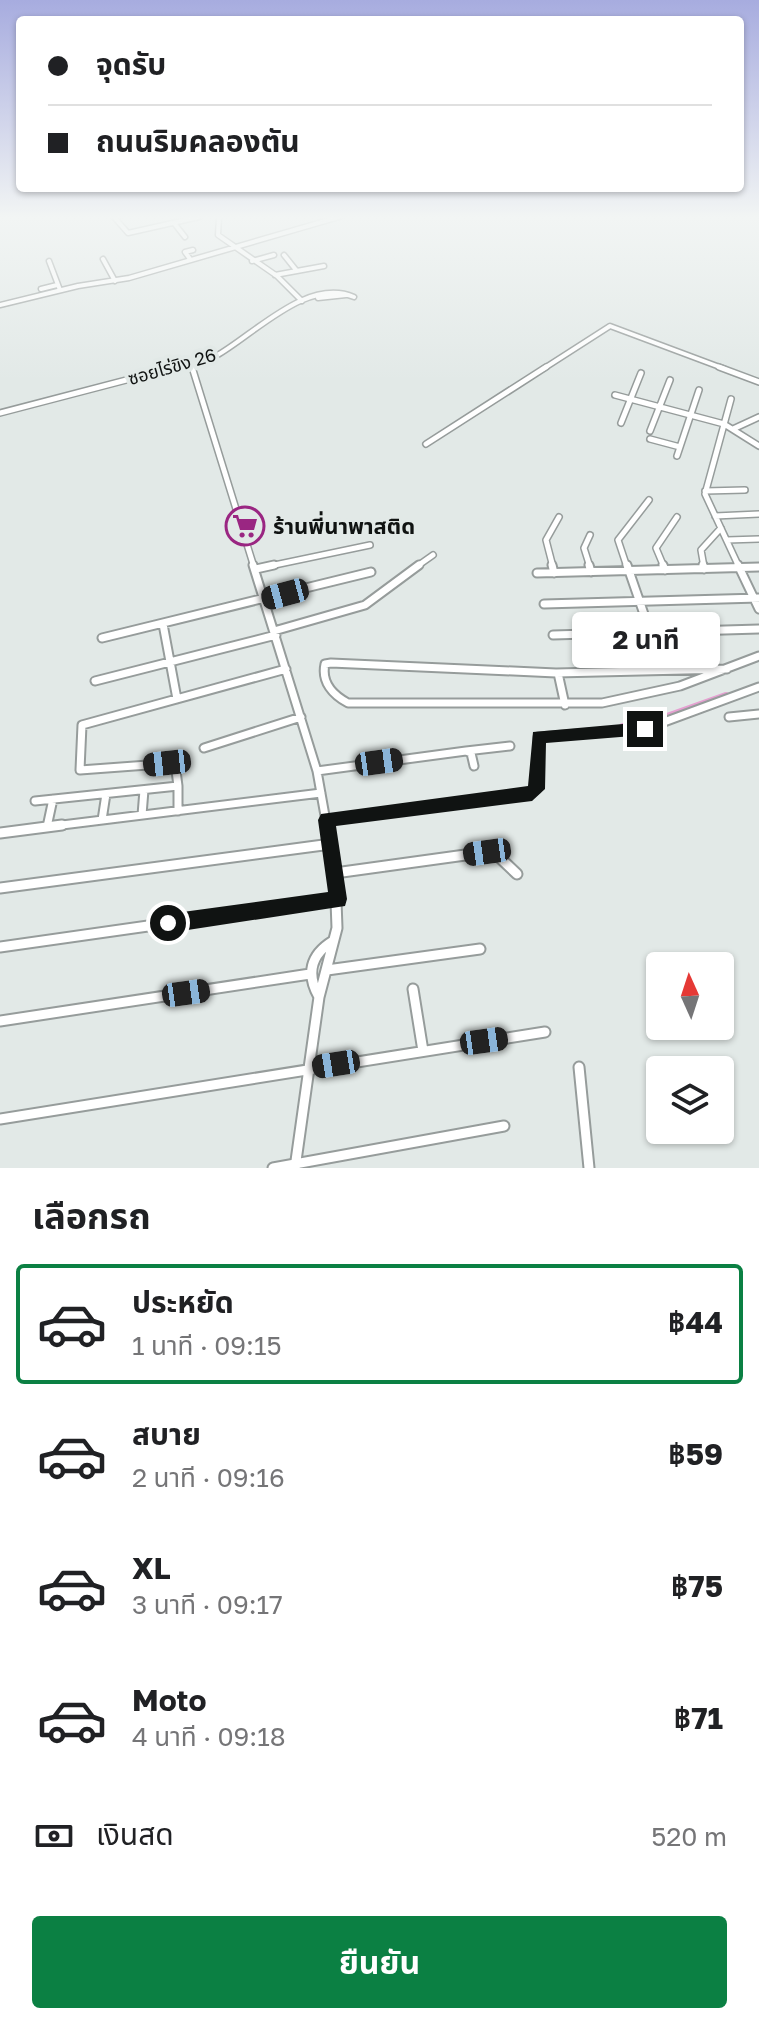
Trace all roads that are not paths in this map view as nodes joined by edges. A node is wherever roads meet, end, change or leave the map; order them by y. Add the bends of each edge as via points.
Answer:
1 (53, 272) edge
2 (109, 272) edge
3 (139, 272) edge
4 (269, 272) edge
5 (290, 272) edge
6 (275, 275) junction
7 (113, 279) junction
8 (59, 287) junction
9 (41, 289) dead end
10 (354, 297) dead end
11 (304, 300) junction
12 (0, 305) edge
13 (191, 363) junction
14 (641, 373) dead end
15 (670, 380) dead end
16 (759, 382) edge
17 (699, 390) dead end
18 (615, 395) dead end
19 (630, 399) junction
20 (731, 399) dead end
21 (660, 407) junction
22 (0, 413) edge
23 (691, 415) junction
24 (759, 417) edge
25 (621, 423) dead end
26 (724, 424) junction
27 (733, 429) junction
28 (426, 444) dead end
29 (759, 446) edge
30 (680, 447) junction
31 (677, 456) dead end
32 (745, 490) dead end
33 (705, 491) junction
34 (649, 500) dead end
35 (759, 514) edge
36 (715, 516) junction
37 (559, 517) dead end
38 (677, 517) dead end
39 (721, 528) junction
40 (590, 535) dead end
41 (759, 539) edge
42 (727, 540) junction
43 (370, 545) dead end
44 (433, 555) dead end
45 (739, 567) junction
46 (759, 567) edge
47 (256, 569) junction
48 (704, 569) junction
49 (665, 570) junction
50 (628, 571) junction
51 (371, 572) dead end
52 (591, 572) junction
53 (537, 573) dead end
54 (554, 573) junction
55 (756, 598) edge
56 (265, 599) junction
57 (638, 601) junction
58 (544, 604) dead end
59 (759, 609) edge
60 (163, 624) junction
61 (759, 629) edge
62 (649, 632) junction
63 (275, 633) junction
64 (553, 635) dead end
65 (102, 638) dead end
66 (655, 646) dead end
67 (759, 656) edge
68 (171, 662) junction
69 (286, 669) junction
70 (727, 669) junction
71 (558, 673) junction
72 (95, 681) dead end
73 (759, 687) edge
74 (177, 699) junction
75 (565, 705) junction
76 (759, 714) edge
77 (301, 717) junction
78 (729, 717) dead end
79 (510, 746) dead end
80 (204, 748) dead end
81 (466, 751) junction
82 (474, 766) dead end
83 (317, 771) junction
84 (178, 786) junction
85 (144, 790) junction
86 (321, 793) junction
87 (106, 794) junction
88 (53, 799) junction
89 (35, 801) dead end
90 (178, 811) junction
91 (142, 815) junction
92 (102, 820) junction
93 (327, 820) junction
94 (47, 827) junction
95 (0, 833) edge
96 (331, 844) junction
97 (335, 873) junction
98 (517, 874) dead end
99 (0, 888) edge
100 (338, 899) junction
101 (334, 941) junction
102 (0, 947) edge
103 (480, 949) dead end
104 (327, 970) junction
105 (310, 974) junction
106 (413, 989) dead end
107 (319, 997) junction
108 (0, 1021) edge
109 (545, 1032) dead end
110 (423, 1051) junction
111 (579, 1067) dead end
112 (307, 1068) junction
113 (0, 1119) edge
114 (504, 1126) dead end
115 (295, 1166) edge
116 (273, 1168) edge
117 (589, 1168) edge

1 - 8 street
2 - 7 street
3 - 7 street
4 - 6 street
5 - 6 street
6 - 11 street
7 - 8 street
8 - 9 street
8 - 12 street
10 - 11 street
11 - 13 street, ซอยไร่ขิง 26 via 269,318 223,353
13 - 22 street, ซอยไร่ขิง 26
13 - 47 street
14 - 19 street
15 - 21 street
16 - 28 street via 610,326
17 - 23 street
18 - 19 street
19 - 21 street
19 - 25 street
20 - 26 street
21 - 23 street
21 - 30 street via 650,435
23 - 26 street
23 - 30 street
24 - 27 street
26 - 27 street
26 - 33 street
27 - 29 street
30 - 31 street
32 - 33 street
33 - 36 street
34 - 50 street via 619,536
35 - 36 street
36 - 39 street
37 - 54 street via 546,540
38 - 49 street via 656,548
39 - 42 street
39 - 48 street via 701,550
40 - 52 street via 584,548
41 - 42 street
42 - 45 street
43 - 47 street
44 - 63 street via 365,605
45 - 46 street
45 - 48 street
45 - 55 street
47 - 56 street
48 - 49 street
49 - 50 street
50 - 52 street
50 - 57 street
51 - 56 street
52 - 54 street
53 - 54 street
55 - 57 street
55 - 59 street
56 - 60 street
56 - 63 street
57 - 58 street
57 - 62 street
60 - 65 street
60 - 68 street
61 - 62 street
62 - 64 street
62 - 66 street
63 - 68 street
63 - 69 street
67 - 70 street
68 - 72 street
68 - 74 street
69 - 74 street
69 - 77 street
70 - 71 street
70 - 75 street via 631,699
71 - 75 street
71 - 75 street via 331,663 325,664 323,674 335,696 348,703
73 - 93 street via 645,729 538,737 537,789 532,793
74 - 84 street via 82,725 78,767 86,771 175,763
76 - 78 street
77 - 80 street
77 - 83 street
79 - 81 street
81 - 82 street
81 - 83 street
83 - 86 street
84 - 85 street
84 - 90 street
85 - 87 street
85 - 91 street
86 - 90 street
86 - 93 street
87 - 88 street
87 - 92 street
88 - 89 street
88 - 94 street
90 - 91 street
91 - 92 street
92 - 94 street
93 - 96 street
94 - 95 street
96 - 97 street
96 - 99 street
97 - 98 street via 487,852
97 - 100 street
100 - 101 street
100 - 102 street
101 - 104 street
101 - 105 street via 315,956
103 - 104 street
104 - 107 street
105 - 107 street
105 - 108 street
106 - 110 street
107 - 112 street
109 - 110 street
110 - 112 street
111 - 117 street
112 - 113 street
112 - 115 street
114 - 115 street
115 - 116 street

